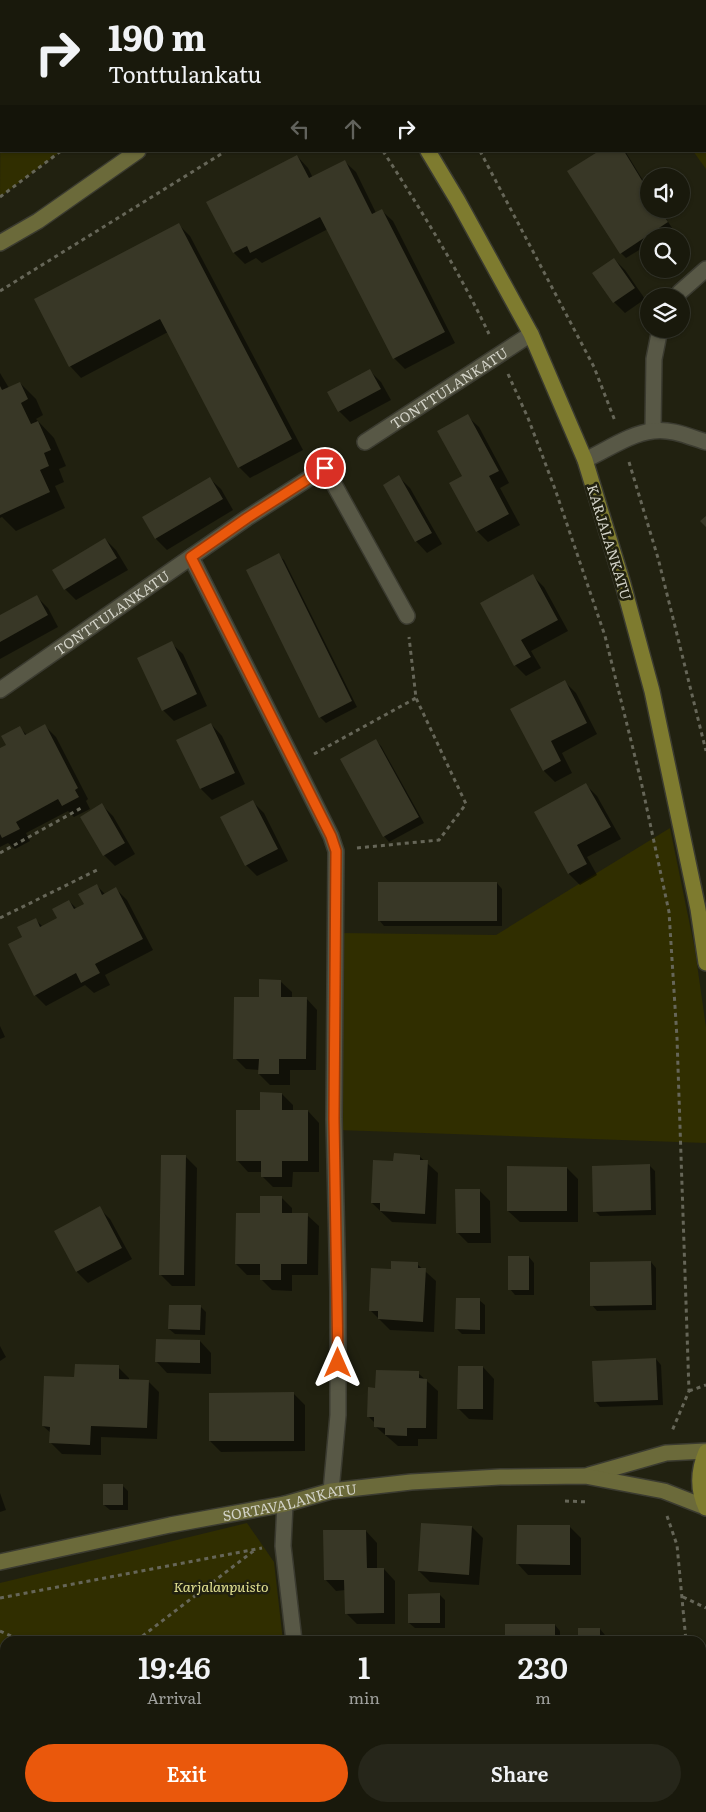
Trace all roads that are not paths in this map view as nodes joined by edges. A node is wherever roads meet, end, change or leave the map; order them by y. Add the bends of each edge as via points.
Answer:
1 (137, 152) edge
2 (429, 152) edge
3 (0, 243) edge
4 (706, 269) edge
5 (685, 288) edge
6 (532, 334) junction
7 (658, 338) edge
8 (654, 430) junction
9 (365, 442) dead end
10 (706, 442) edge
11 (585, 460) junction
12 (191, 557) junction
13 (407, 616) road end
14 (0, 690) edge
15 (706, 963) edge
16 (706, 1452) edge
17 (585, 1476) junction
18 (331, 1490) junction
19 (285, 1504) junction
20 (706, 1508) edge
21 (0, 1562) edge
22 (294, 1636) edge

1 - 3 street via 38,221
2 - 6 main road, KARJALANKATU
4 - 5 street
6 - 9 street, TONTTULANKATU
6 - 11 main road, KARJALANKATU
7 - 8 street via 654,359
8 - 10 street via 670,431
8 - 11 street
11 - 15 main road, KARJALANKATU via 652,690 698,909
12 - 13 street, TONTTULANKATU via 325,468
12 - 14 street, TONTTULANKATU
12 - 18 street via 336,851 334,1119 338,1415
16 - 17 street, SORTAVALANKATU via 666,1454
16 - 20 main road via 699,1478
17 - 18 street, SORTAVALANKATU via 500,1477
17 - 20 street, SORTAVALANKATU via 664,1491
18 - 19 street, SORTAVALANKATU
19 - 21 street, SORTAVALANKATU
19 - 22 street via 283,1546

